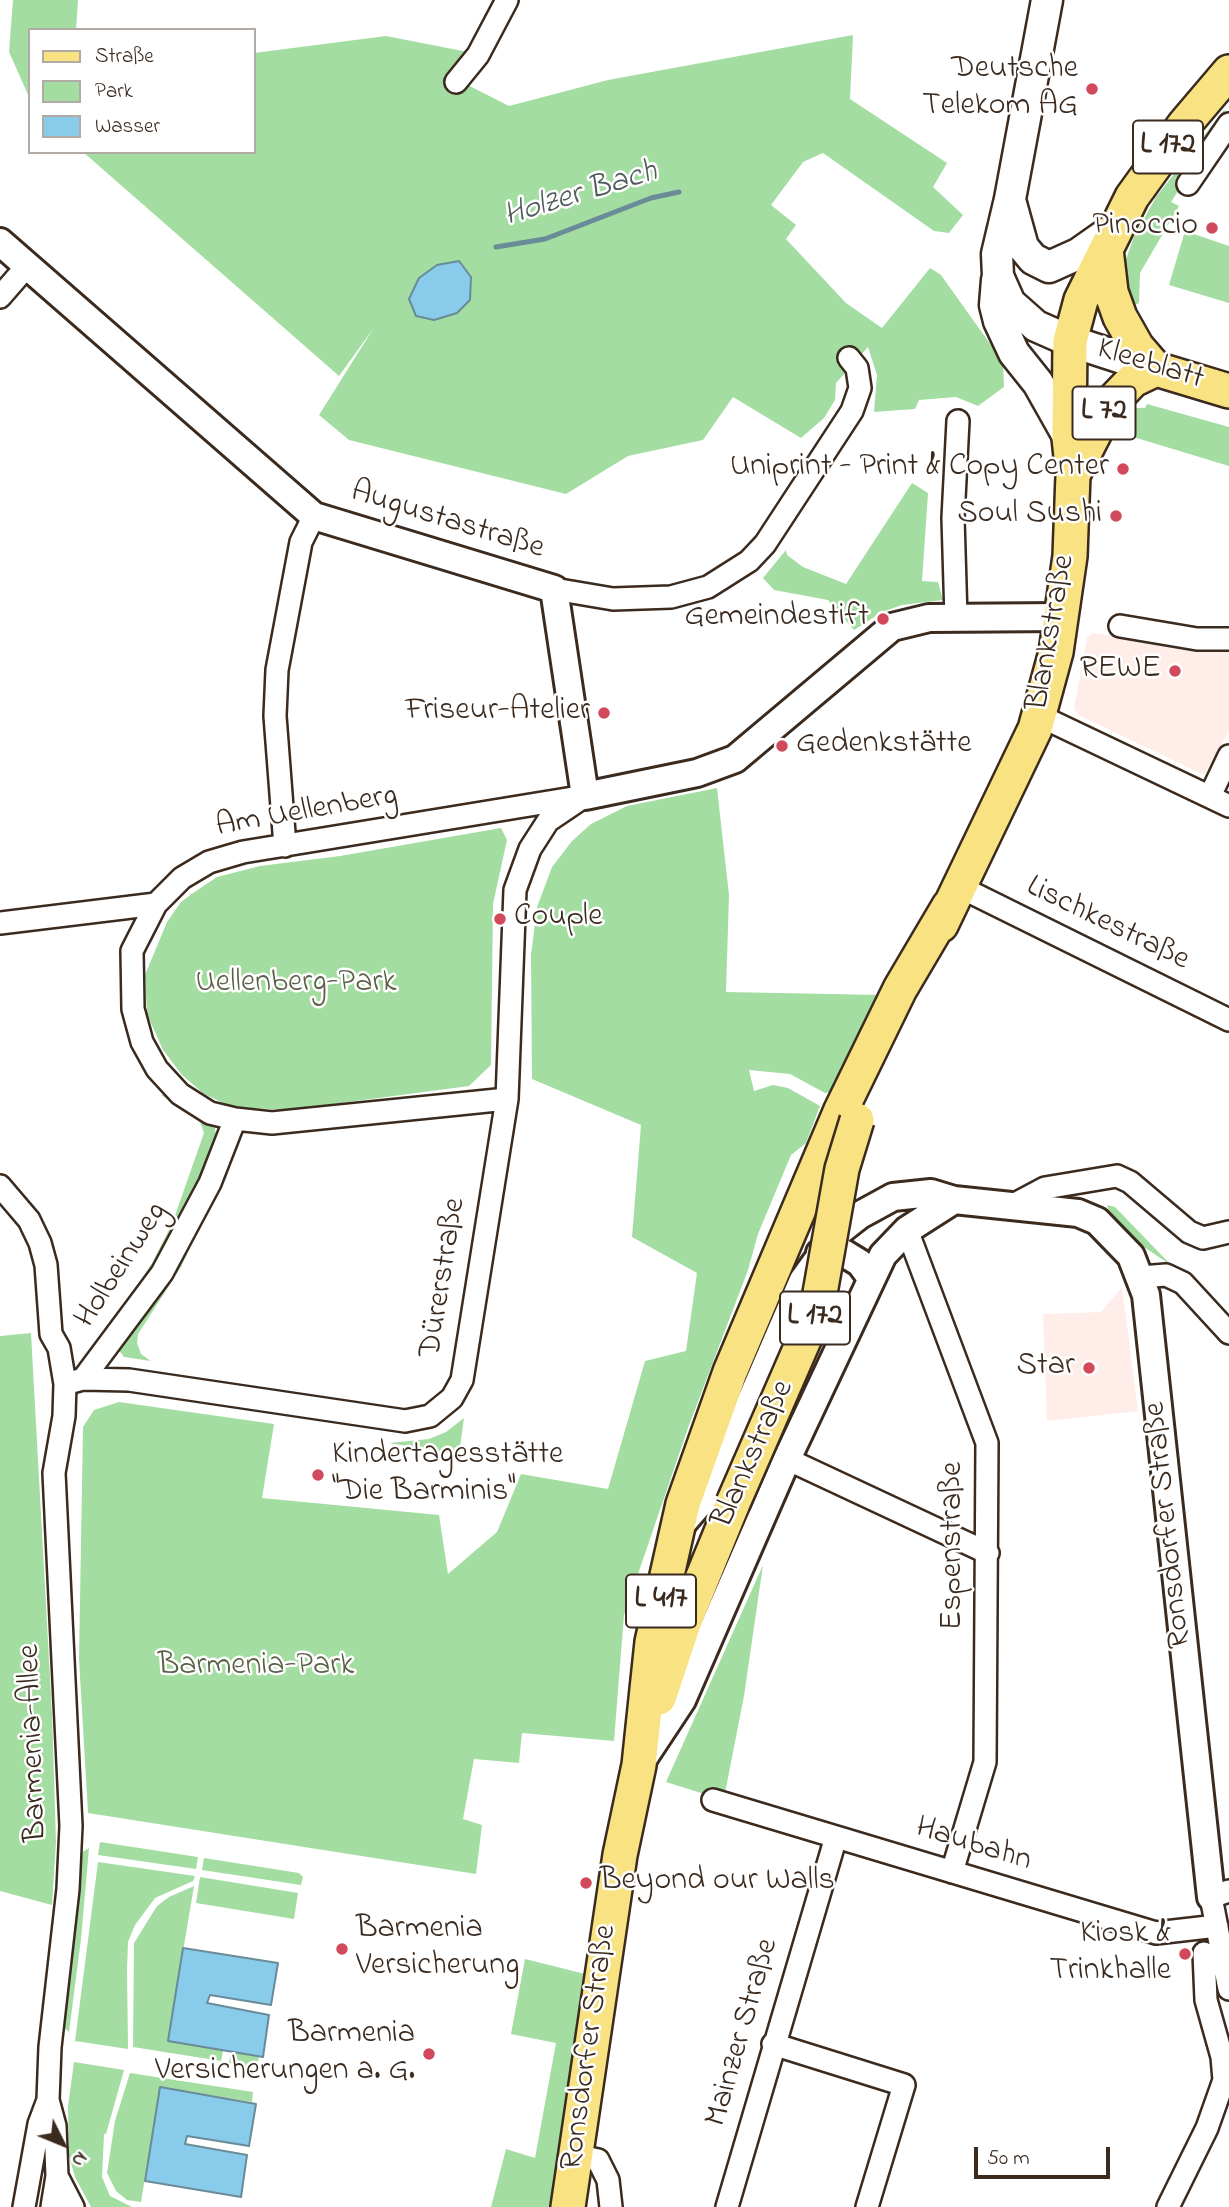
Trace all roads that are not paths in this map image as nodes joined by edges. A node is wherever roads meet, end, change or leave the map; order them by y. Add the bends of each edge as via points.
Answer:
1 (507, 0) edge
2 (1047, 0) edge
3 (1229, 72) edge
4 (456, 82) dead end
5 (1229, 124) edge
6 (1188, 184) dead end
7 (1010, 200) junction
8 (1110, 238) junction
9 (0, 242) edge
10 (27, 266) junction
11 (998, 276) junction
12 (0, 297) edge
13 (1070, 341) junction
14 (849, 358) dead end
15 (1156, 369) junction
16 (1229, 391) edge
17 (958, 421) dead end
18 (1069, 438) junction
19 (1073, 475) junction
20 (314, 516) junction
21 (554, 589) junction
22 (1062, 617) junction
23 (956, 618) junction
24 (1120, 626) dead end
25 (1229, 639) edge
26 (1040, 716) junction
27 (1229, 756) edge
28 (585, 796) junction
29 (1219, 801) edge
30 (285, 846) junction
31 (954, 896) junction
32 (156, 904) junction
33 (0, 923) edge
34 (1229, 1020) edge
35 (506, 1099) junction
36 (235, 1119) junction
37 (1094, 1181) junction
38 (0, 1186) edge
39 (942, 1197) junction
40 (1013, 1205) junction
41 (1078, 1213) junction
42 (907, 1230) junction
43 (1229, 1232) edge
44 (820, 1253) junction
45 (1141, 1276) junction
46 (871, 1278) junction
47 (1229, 1333) edge
48 (74, 1382) junction
49 (787, 1459) junction
50 (675, 1531) junction
51 (988, 1553) junction
52 (664, 1688) junction
53 (645, 1725) joint
54 (639, 1765) junction
55 (713, 1800) dead end
56 (836, 1837) junction
57 (952, 1872) junction
58 (1220, 1894) edge
59 (1217, 1926) junction
60 (1204, 1953) dead end
61 (1229, 1989) edge
62 (773, 2044) junction
63 (48, 2100) junction
64 (575, 2155) junction
65 (57, 2176) junction
66 (24, 2207) edge
67 (52, 2207) edge
68 (73, 2207) edge
69 (568, 2207) edge
70 (611, 2207) edge
71 (727, 2207) edge
72 (867, 2207) edge
73 (1168, 2207) edge

1 - 4 street via 478,55
2 - 7 main road, L 72
3 - 8 main road, L 172 via 1132,197
5 - 6 street
7 - 8 main road, L 72 via 1023,247 1049,267
7 - 11 main road, L 72 via 996,254
8 - 13 main road, L 172 via 1084,293
8 - 15 main road, L 72 via 1111,292 1137,347
9 - 10 street, Augustastraße
10 - 12 street
10 - 20 street, Augustastraße
11 - 13 main road, L 72 via 1017,311 1036,326
11 - 18 main road, L 72 via 999,321 1014,353 1038,383
13 - 15 main road, Kleeblatt / L 72
13 - 18 main road, Blankstraße / L 172
14 - 21 street via 857,368 860,388 852,411 765,544 749,561 708,587 671,597 613,599
15 - 16 main road, Kleeblatt / L 72
15 - 19 main road, L 72 via 1133,380 1109,405
17 - 23 street via 953,518
18 - 19 main road, Blankstraße / L 172
19 - 22 main road, Blankstraße / L 172
20 - 21 street, Augustastraße
20 - 30 street via 301,542 277,670 275,716
21 - 28 street, Augustastraße
22 - 23 street
22 - 26 main road, Blankstraße / L 172
23 - 28 street via 929,618 883,632 735,759 697,773
24 - 25 street via 1197,639
26 - 29 street
26 - 31 main road, Blankstraße / L 172
27 - 29 street
28 - 30 street, Am Uellenberg
28 - 35 street, Dürerstraße via 548,821 530,849 515,890
30 - 32 street, Am Uellenberg via 209,862 182,878
31 - 34 street, Lischkestraße
31 - 50 main road, Blankstraße / L 172 via 865,1058 782,1243 705,1438
31 - 52 main road, Blankstraße / L 172, bridge via 890,1031 857,1120 842,1169 817,1310 684,1623
32 - 33 street
32 - 36 street, Am Uellenberg via 132,951 133,1009 142,1042 157,1069 180,1094 210,1112
35 - 36 street, Am Uellenberg via 272,1123
35 - 48 street, Dürerstraße via 461,1380 441,1409 423,1419 405,1421 129,1380
36 - 48 street, Holbeinweg via 210,1183 162,1273
37 - 40 street via 1045,1188
37 - 41 street
37 - 43 street via 1110,1176 1130,1182 1189,1232 1203,1238
38 - 48 street, Barmenia-Allee via 29,1220 40,1243 51,1334
39 - 40 street, Ronsdorfer Straße / L 417
39 - 42 street, Ronsdorfer Straße / L 417
39 - 44 street, Ronsdorfer Straße / L 417 via 892,1197 836,1233
40 - 41 street, Ronsdorfer Straße / L 417
41 - 45 street, Ronsdorfer Straße / L 417 via 1097,1222 1131,1255
42 - 46 street, Ronsdorfer Straße / L 417 via 883,1255
42 - 51 street, Espenstraße via 987,1443
44 - 46 street via 842,1252 860,1263
44 - 50 street, Ronsdorfer Straße / L 417 via 795,1294 712,1488
45 - 47 street via 1166,1275 1182,1283
45 - 58 street, Ronsdorfer Straße
46 - 49 street, Ronsdorfer Straße / L 417
48 - 63 street, Barmenia-Allee via 54,1473 71,1826
49 - 51 street
49 - 52 street, Ronsdorfer Straße / L 417
50 - 52 main road, Ronsdorfer Straße / L 417
51 - 57 street, Espenstraße via 985,1762
52 - 53 main road, Blankstraße / L 172
52 - 54 street, Ronsdorfer Straße / L 417
53 - 54 main road, Ronsdorfer Straße / L 417
54 - 64 main road, Ronsdorfer Straße / L 417 via 616,1879
55 - 56 street, Haubahn
56 - 57 street, Haubahn
56 - 62 street, Mainzer Straße
57 - 59 street, Haubahn via 1156,1933
58 - 59 street, Ronsdorfer Straße
59 - 61 street, Ronsdorfer Straße
60 - 73 street via 1206,2000 1224,2080 1207,2128
62 - 71 street, Mainzer Straße
62 - 72 street via 904,2085
63 - 65 street, Barmenia-Allee via 55,2126
63 - 66 street, Barmenia-Allee via 39,2124
64 - 69 main road, Ronsdorfer Straße / L 417
64 - 70 street via 598,2160 608,2180
65 - 67 street, Barmenia-Allee
65 - 68 street, Barmenia-Allee

